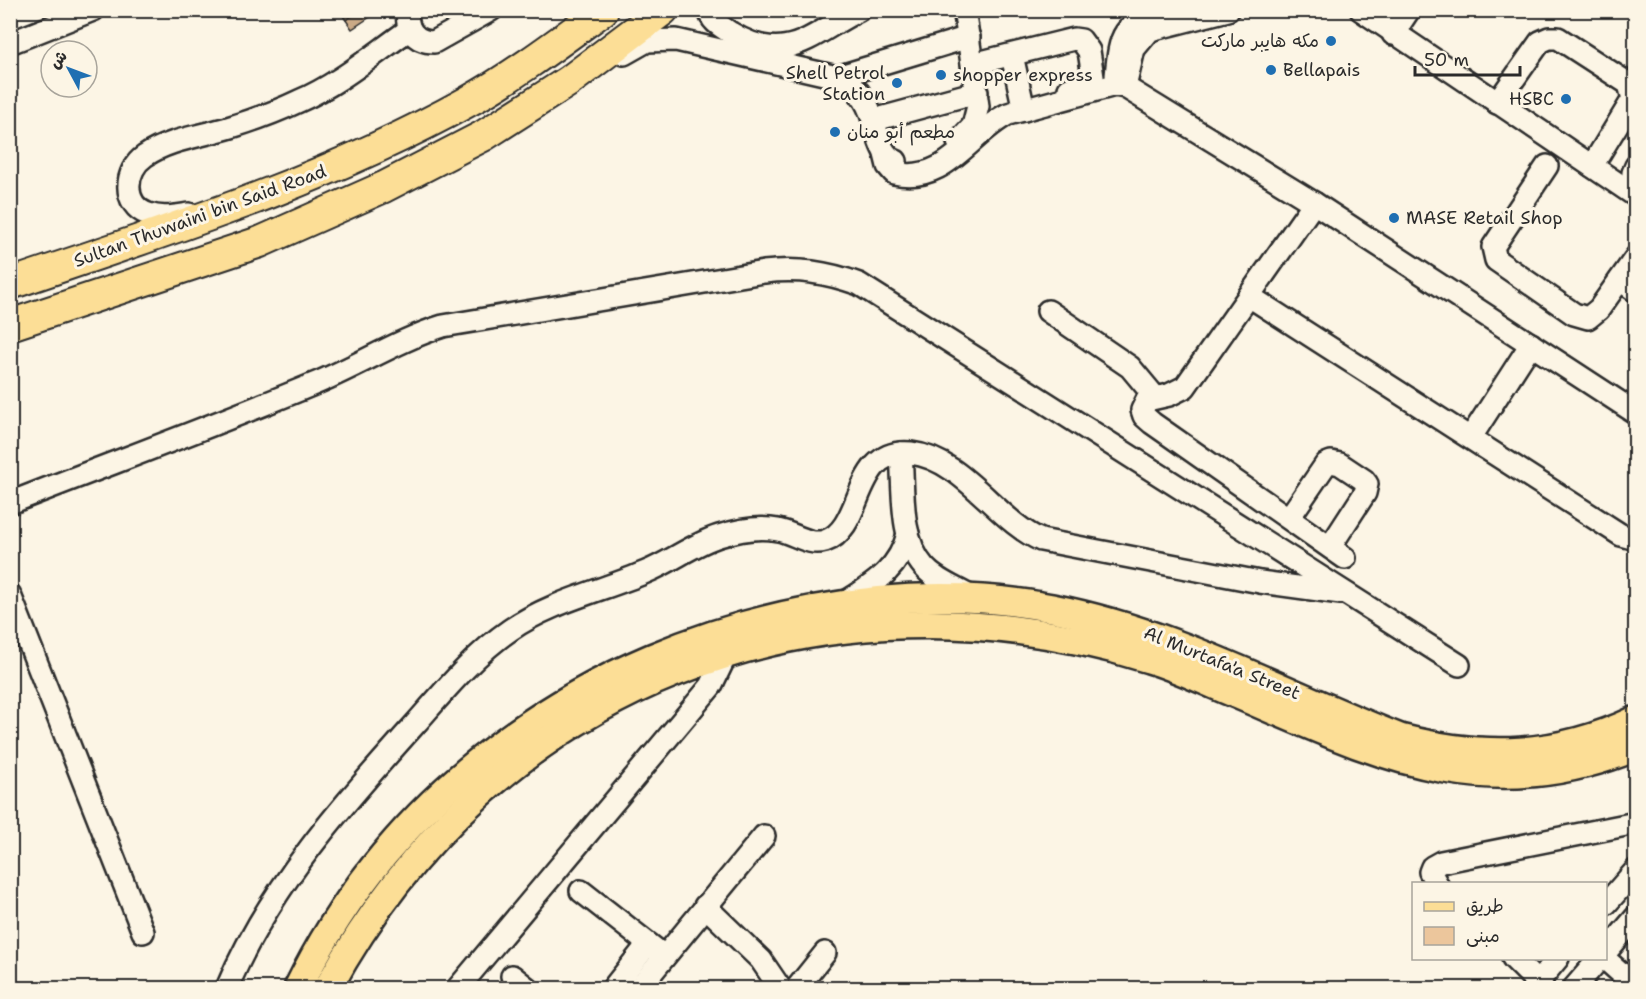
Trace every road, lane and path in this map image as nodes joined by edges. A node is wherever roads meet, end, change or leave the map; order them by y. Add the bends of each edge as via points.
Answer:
1 (93, 10) edge
2 (491, 10) edge
3 (603, 10) edge
4 (663, 10) edge
5 (709, 10) edge
6 (859, 10) edge
7 (1178, 10) edge
8 (1228, 10) edge
9 (1361, 10) edge
10 (1409, 10) edge
11 (962, 12) edge
12 (409, 20) edge
13 (1141, 20) edge
14 (1393, 34) junction
15 (969, 37) junction
16 (10, 43) edge
17 (1012, 55) junction
18 (972, 64) junction
19 (837, 77) junction
20 (1120, 86) junction
21 (977, 92) junction
22 (1060, 101) junction
23 (1497, 103) junction
24 (1024, 110) junction
25 (874, 120) junction
26 (483, 136) junction
27 (885, 154) junction
28 (1547, 166) dead end
29 (1592, 166) junction
30 (1635, 166) edge
31 (1635, 178) edge
32 (1635, 196) edge
33 (1314, 203) junction
34 (231, 208) junction
35 (1635, 257) edge
36 (10, 284) edge
37 (1628, 285) edge
38 (1249, 296) junction
39 (1048, 311) dead end
40 (10, 325) edge
41 (1531, 344) junction
42 (1155, 397) junction
43 (1635, 413) edge
44 (1472, 437) junction
45 (901, 453) junction
46 (10, 503) edge
47 (1289, 518) junction
48 (908, 534) junction
49 (1635, 539) edge
50 (1346, 594) junction
51 (10, 595) edge
52 (971, 597) junction
53 (846, 602) junction
54 (727, 654) junction
55 (1459, 665) dead end
56 (1635, 720) edge
57 (1635, 747) edge
58 (1635, 823) edge
59 (764, 836) dead end
60 (1635, 870) edge
61 (1436, 882) edge
62 (581, 891) dead end
63 (1607, 902) edge
64 (705, 906) junction
65 (1635, 917) edge
66 (143, 932) dead end
67 (656, 950) junction
68 (1607, 950) edge
69 (825, 953) dead end
70 (1515, 960) edge
71 (1557, 960) edge
72 (1600, 960) edge
73 (1604, 960) edge
74 (1635, 983) edge
75 (1540, 985) edge
76 (227, 988) edge
77 (298, 988) edge
78 (328, 988) edge
79 (458, 988) edge
80 (612, 988) edge
81 (639, 988) edge
82 (780, 988) edge
83 (797, 988) edge
84 (1574, 988) edge

1 - 16 street
2 - 12 street via 434,42 417,38
3 - 34 highway, Sultan Thuwaini bin Said Road via 467,102 316,175
4 - 26 highway via 569,81
5 - 6 street via 719,25 738,36 773,47 810,40
7 - 13 street
8 - 13 street
9 - 14 street
10 - 14 street
11 - 15 street
12 - 34 street via 335,81 300,101 232,127 162,147 143,157 132,173 129,196 147,214 165,217
13 - 20 street
14 - 23 street
15 - 18 street
15 - 19 street
17 - 18 street
17 - 22 street via 1074,39 1086,45 1093,77 1086,85 1066,91
17 - 24 street
18 - 21 street
19 - 25 street via 864,96
19 - 26 street via 661,38 647,40 527,121
20 - 22 street
20 - 33 street
21 - 25 street
21 - 27 street via 977,117 959,141 911,162 892,160
22 - 24 street
23 - 29 street
23 - 29 street via 1535,49 1549,38 1558,39 1629,84 1633,99
24 - 27 street via 999,118 957,156 927,170 894,173
25 - 27 street
26 - 40 highway via 384,187 260,242
28 - 37 street via 1493,247 1496,260 1581,318 1594,315
29 - 32 street
30 - 31 street
33 - 38 street
33 - 41 street
34 - 36 highway, Sultan Thuwaini bin Said Road
35 - 37 street
38 - 42 street via 1185,387
38 - 44 street
39 - 42 street via 1130,367
41 - 43 street
41 - 44 street
42 - 47 street via 1143,405 1148,420
44 - 49 street via 1621,535
45 - 48 street
45 - 50 street via 919,455 956,474 1020,529 1041,540 1260,582
45 - 76 street via 885,458 873,468 842,529 826,541 811,542 786,531 763,528 720,536 646,572 539,613 497,639 388,755 318,839 260,921
46 - 50 street via 313,385 443,326 764,272 806,270 859,285
47 - 47 street via 1338,552 1367,484 1336,462 1326,464
48 - 52 street via 924,567
48 - 53 street via 894,567
50 - 55 street
51 - 66 street
52 - 53 main road, Al Murtafa'a Street
52 - 56 main road, Al Murtafa'a Street via 1049,607 1139,629 1183,644 1371,726 1430,745 1495,753 1527,752 1593,738
53 - 77 main road, Al Murtafa'a Street via 758,620 670,648 605,678 534,719 462,776 417,819 353,898
54 - 57 main road, Al Murtafa'a Street via 796,636 868,626 988,626 1072,638 1154,660 1364,748 1439,769 1491,774 1543,771 1593,762
54 - 78 main road, Al Murtafa'a Street via 663,677 597,709 505,771 451,821 403,876 360,931
54 - 79 street via 711,686
58 - 61 street via 1436,863 1430,872
59 - 64 street
60 - 63 street
62 - 67 street
64 - 67 street
64 - 82 street via 762,960
65 - 68 street
67 - 80 street
67 - 81 street
69 - 83 street
70 - 75 street
71 - 75 street
72 - 84 street
73 - 74 street

